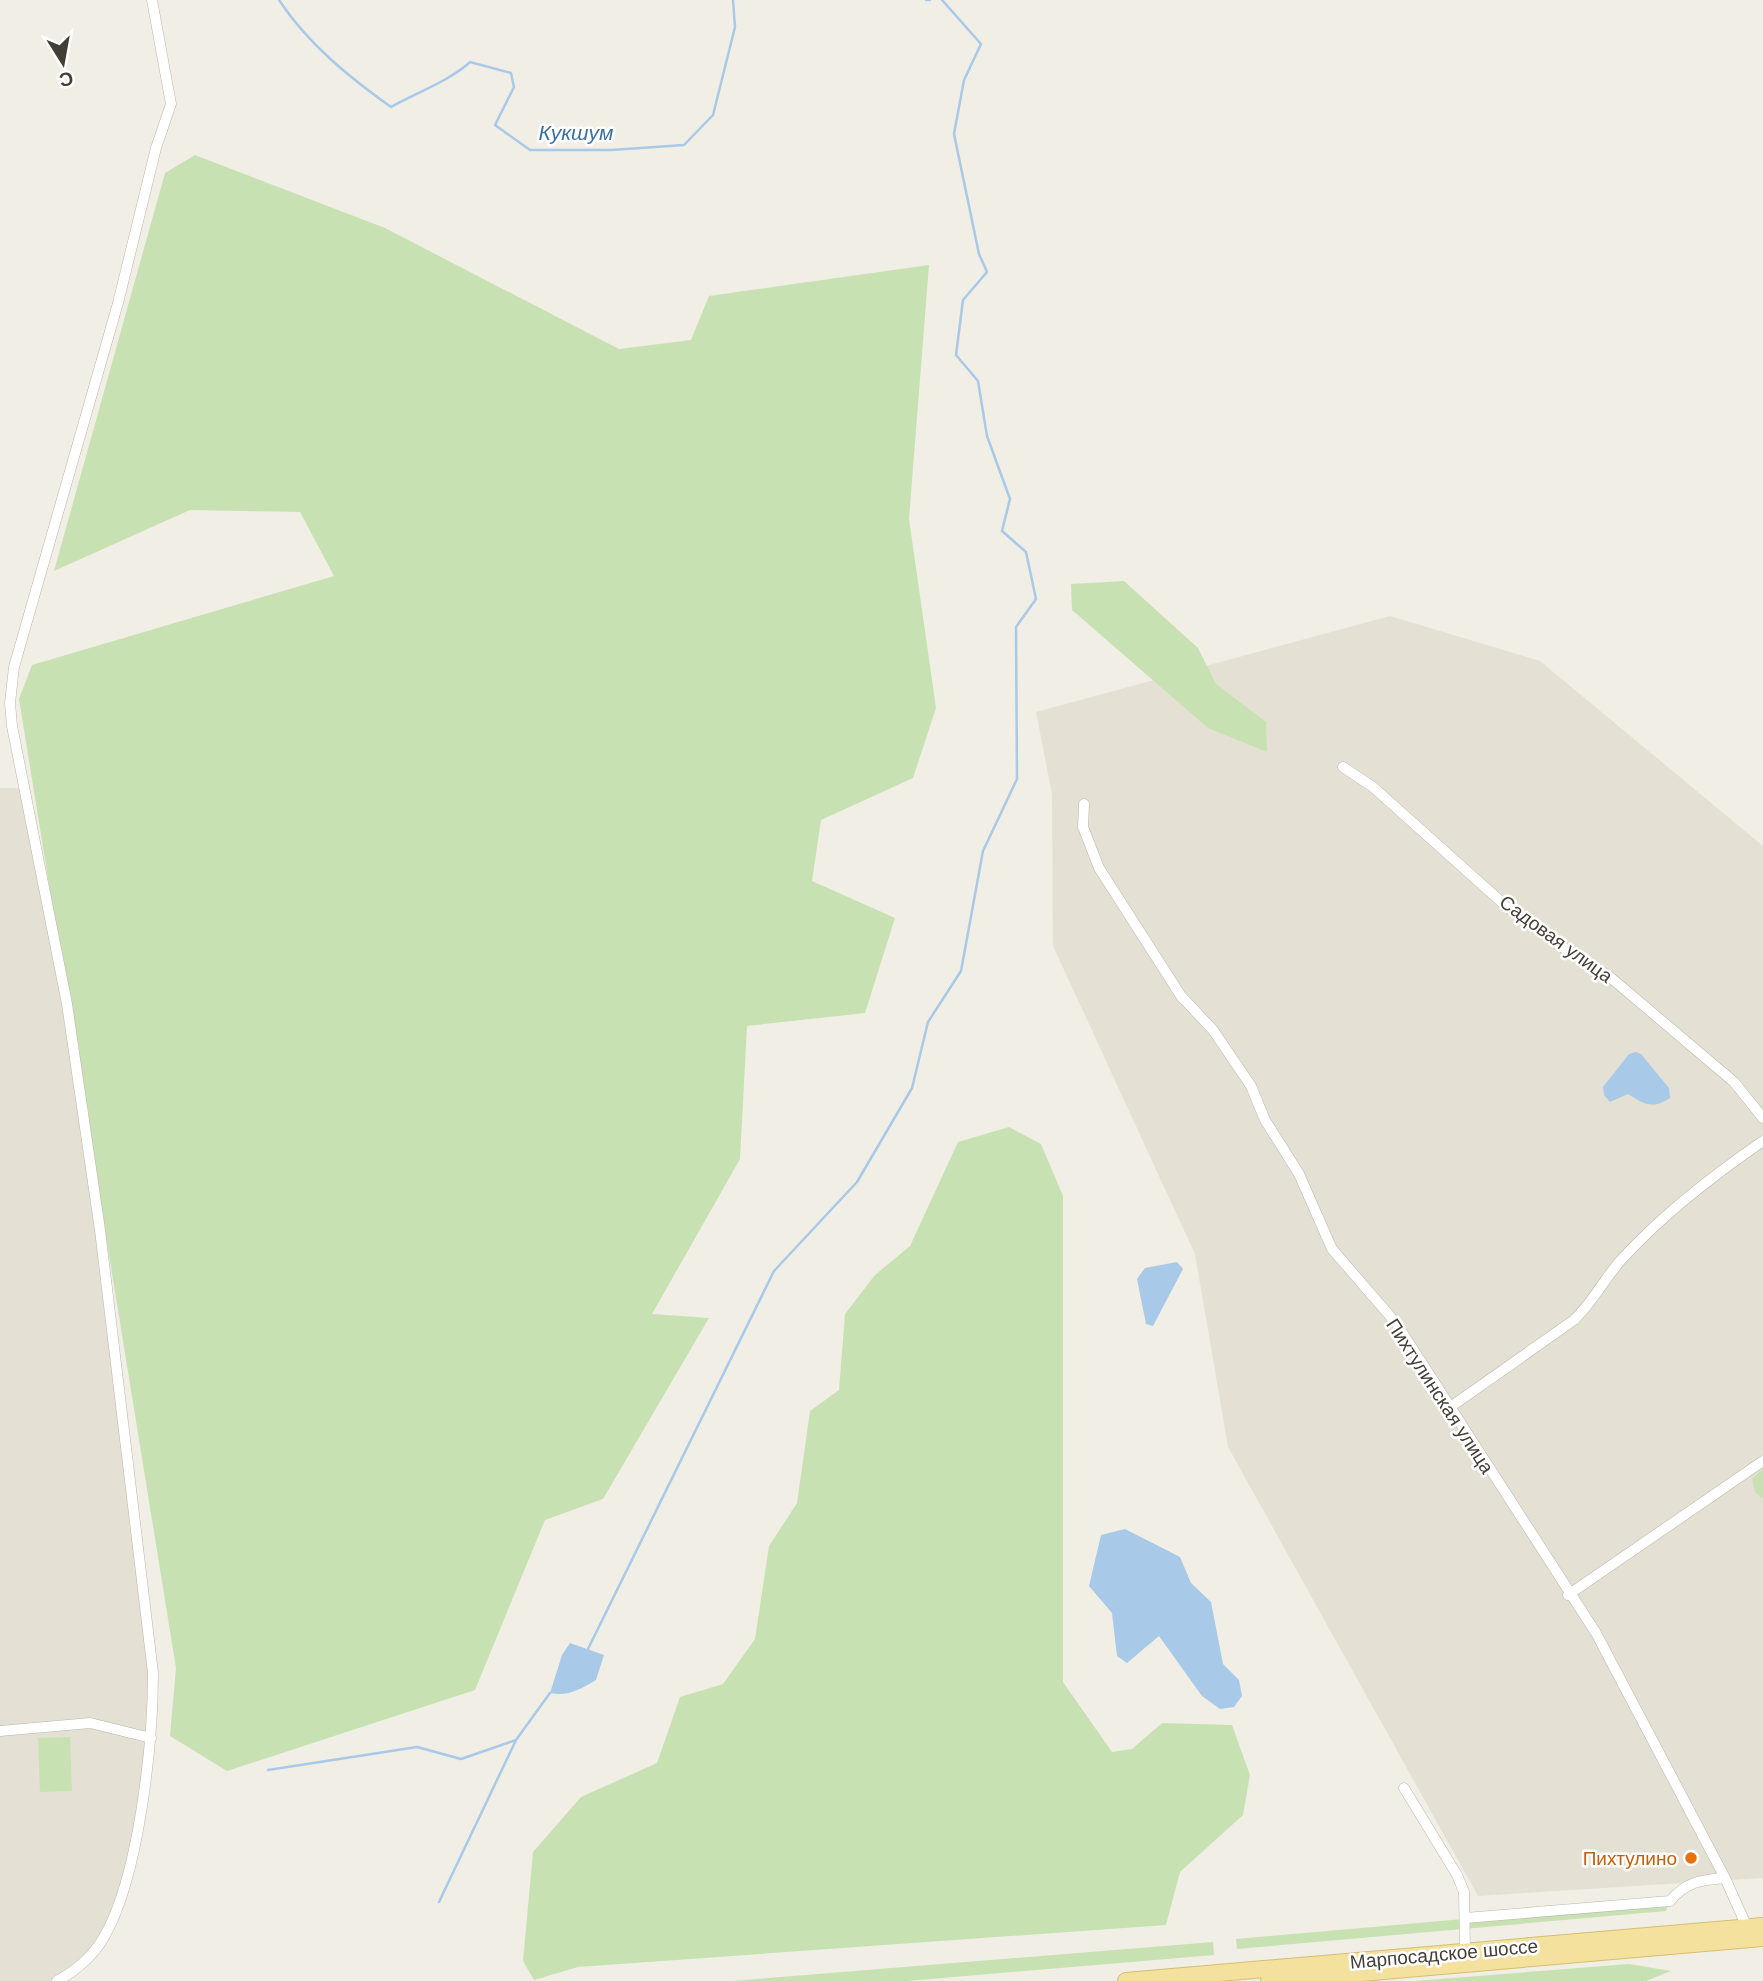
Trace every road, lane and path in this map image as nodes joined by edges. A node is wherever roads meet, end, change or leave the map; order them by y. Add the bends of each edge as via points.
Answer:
1 (152, 0) edge
2 (1343, 766) dead end
3 (1084, 804) dead end
4 (1763, 1118) edge
5 (1763, 1141) edge
6 (1448, 1408) junction
7 (1763, 1461) edge
8 (1568, 1595) junction
9 (0, 1731) edge
10 (151, 1738) junction
11 (1404, 1788) dead end
12 (1725, 1878) junction
13 (1465, 1918) junction
14 (1755, 1926) edge
15 (1763, 1938) edge
16 (1465, 1952) junction
17 (57, 1981) edge
18 (1126, 1981) edge
19 (1269, 1981) edge

1 - 10 street via 171,104 14,667 10,703 66,1004 100,1230 150,1637
2 - 4 street, Садовая улица via 1373,787 1507,906 1609,977 1734,1082
3 - 6 street, Пихтулинская улица via 1083,827 1099,868 1181,996 1213,1030 1251,1086 1265,1120 1299,1174 1332,1249 1396,1323
5 - 6 street via 1705,1181 1629,1252 1574,1320
6 - 8 street, Пихтулинская улица
7 - 8 street
8 - 12 street, Пихтулинская улица via 1596,1633
9 - 10 street via 90,1723
10 - 17 street via 131,1857 115,1912 97,1948
11 - 13 street via 1457,1874 1464,1892
12 - 13 street via 1682,1887 1670,1901
12 - 14 street, Пихтулинская улица
13 - 16 street
14 - 16 main road, Марпосадское шоссе
15 - 19 main road, Марпосадское шоссе
16 - 18 main road, Марпосадское шоссе

